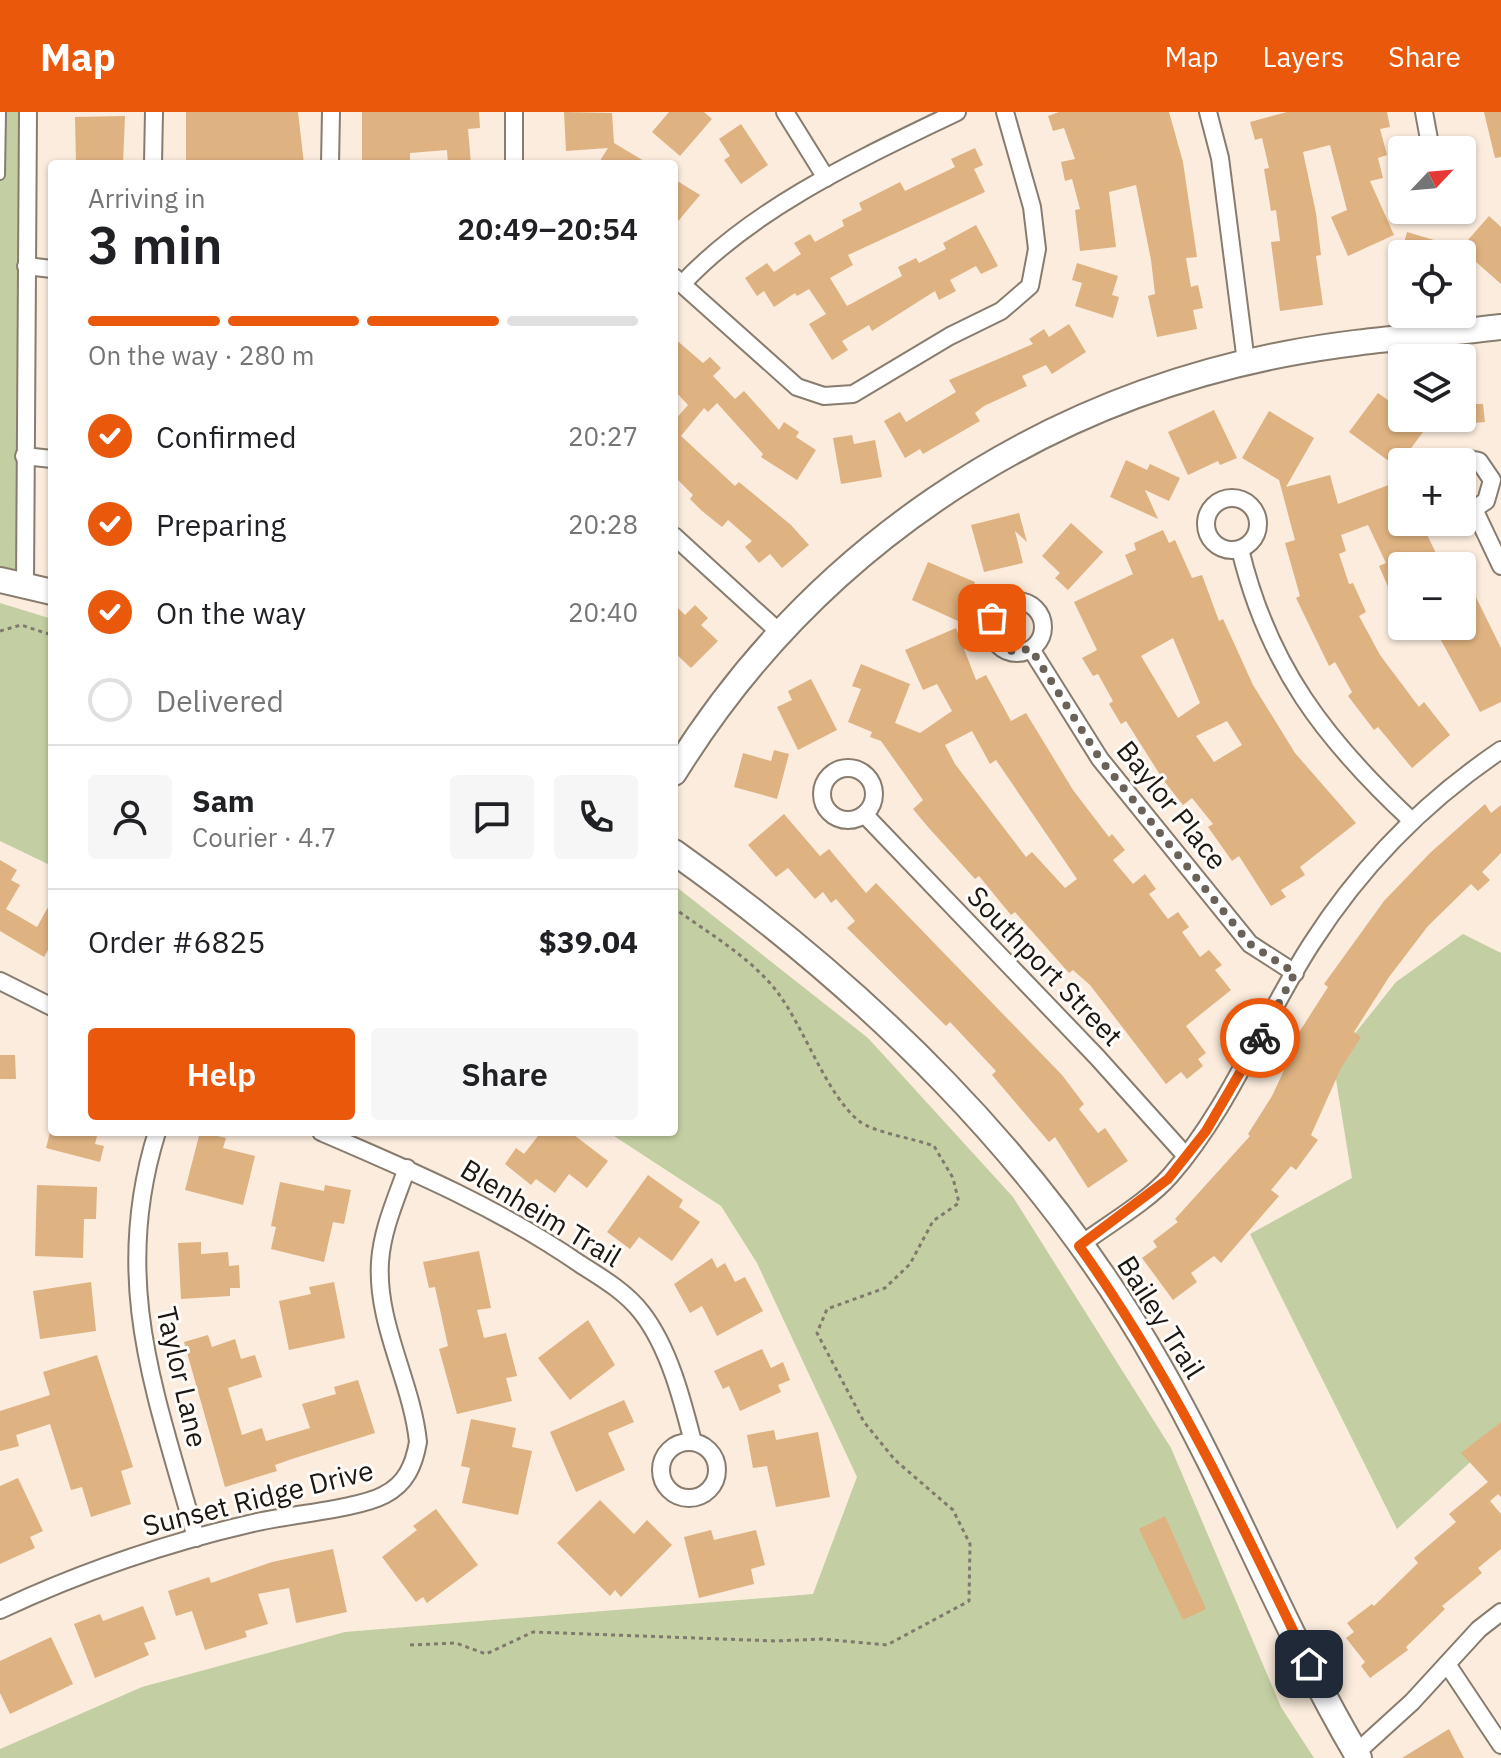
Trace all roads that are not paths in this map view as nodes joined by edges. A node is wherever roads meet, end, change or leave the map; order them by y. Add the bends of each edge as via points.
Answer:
1 (1, 112) edge
2 (28, 112) edge
3 (154, 112) edge
4 (331, 112) edge
5 (514, 112) edge
6 (785, 112) edge
7 (957, 112) edge
8 (1005, 112) edge
9 (1208, 112) edge
10 (1424, 112) edge
11 (1428, 136) edge
12 (153, 160) edge
13 (330, 160) edge
14 (514, 160) edge
15 (0, 175) edge
16 (826, 178) junction
17 (26, 266) junction
18 (48, 269) edge
19 (679, 280) edge
20 (1501, 327) edge
21 (1246, 362) junction
22 (24, 456) junction
23 (48, 459) edge
24 (1476, 462) edge
25 (1476, 505) edge
26 (1476, 524) edge
27 (678, 540) edge
28 (1240, 549) dead end
29 (1501, 566) edge
30 (0, 580) edge
31 (25, 585) junction
32 (48, 591) edge
33 (778, 631) junction
34 (1031, 649) dead end
35 (1501, 750) edge
36 (678, 767) edge
37 (865, 815) dead end
38 (1412, 821) junction
39 (678, 855) edge
40 (1295, 973) junction
41 (0, 981) edge
42 (48, 1005) edge
43 (156, 1136) edge
44 (331, 1136) edge
45 (1186, 1156) junction
46 (407, 1168) junction
47 (1079, 1246) junction
48 (693, 1442) dead end
49 (196, 1538) junction
50 (0, 1610) edge
51 (1501, 1612) edge
52 (1447, 1664) junction
53 (1501, 1745) edge
54 (1358, 1755) edge

1 - 15 lane
2 - 17 street
3 - 12 street
4 - 13 street
5 - 14 street
6 - 16 street
7 - 16 street
8 - 19 street via 1032,207 1037,249 1030,286 1001,311 868,387 838,397 797,387
9 - 21 street via 1220,158
10 - 11 street
16 - 19 street
17 - 18 street
17 - 22 street
20 - 21 street
21 - 33 street via 1151,389 1017,448 882,537
22 - 23 street
22 - 31 street
24 - 25 street via 1489,472 1490,495
26 - 29 street
27 - 33 street
28 - 38 street via 1272,648 1314,716 1368,780
30 - 31 street
31 - 32 street
33 - 36 street
34 - 40 street, Baylor Place via 1100,759 1250,944
35 - 38 street via 1449,785
37 - 45 street, Southport Street
38 - 40 street via 1366,865
39 - 47 street, Bailey Trail via 880,1017 1010,1158
40 - 45 street via 1233,1088
41 - 42 street
43 - 49 street, Taylor Lane via 136,1231 139,1316
44 - 46 street, Blenheim Trail
45 - 47 street via 1168,1179
46 - 48 street, Blenheim Trail via 543,1238 630,1299 668,1364
46 - 49 street, Sunset Ridge Drive via 379,1263 388,1326 416,1424 418,1442 408,1474 397,1487 368,1501
47 - 54 street, Bailey Trail via 1157,1362 1201,1442
49 - 50 street, Sunset Ridge Drive via 97,1570
51 - 52 street
52 - 53 street
52 - 54 street

